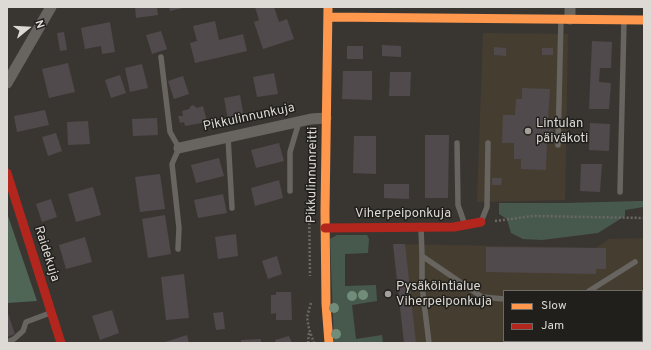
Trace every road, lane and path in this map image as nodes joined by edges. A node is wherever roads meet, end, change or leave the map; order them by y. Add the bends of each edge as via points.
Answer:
1 (51, 7) edge
2 (328, 7) edge
3 (570, 7) edge
4 (328, 17) junction
5 (566, 19) junction
6 (624, 20) junction
7 (644, 20) edge
8 (161, 56) dead end
9 (7, 83) edge
10 (326, 118) junction
11 (299, 122) junction
12 (228, 137) junction
13 (457, 143) dead end
14 (488, 143) dead end
15 (558, 144) dead end
16 (179, 148) junction
17 (7, 173) edge
18 (290, 191) dead end
19 (620, 192) dead end
20 (232, 208) dead end
21 (644, 218) edge
22 (481, 222) junction
23 (465, 225) junction
24 (421, 227) junction
25 (325, 228) junction
26 (178, 249) dead end
27 (422, 256) junction
28 (635, 262) dead end
29 (591, 290) edge
30 (503, 299) edge
31 (52, 312) junction
32 (309, 329) dead end
33 (7, 342) edge
34 (61, 343) edge
35 (308, 343) edge
36 (329, 343) edge
37 (429, 343) edge

1 - 9 street
2 - 4 street, Pikkulinnunreitti
3 - 5 street
4 - 5 street
4 - 10 street, Pikkulinnunreitti
5 - 6 street
5 - 15 lane
6 - 7 street
6 - 19 lane
8 - 16 lane via 170,132
10 - 11 street, Pikkulinnunkuja
10 - 25 street, Pikkulinnunreitti
11 - 12 street, Pikkulinnunkuja
11 - 18 lane via 290,152
12 - 16 street, Pikkulinnunkuja
12 - 20 lane
13 - 23 lane via 458,205
14 - 22 lane via 487,207
16 - 26 lane via 172,164 179,228
17 - 31 street, Raidekuja
21 - 22 path via 533,216
22 - 23 street, Viherpeiponkuja
23 - 24 street, Viherpeiponkuja
24 - 25 street, Viherpeiponkuja
24 - 27 lane
25 - 36 street, Pikkulinnunreitti
27 - 30 lane via 482,297
27 - 37 lane via 422,286
28 - 29 lane
31 - 33 lane via 26,322 23,331
31 - 34 street, Raidekuja
32 - 35 path

